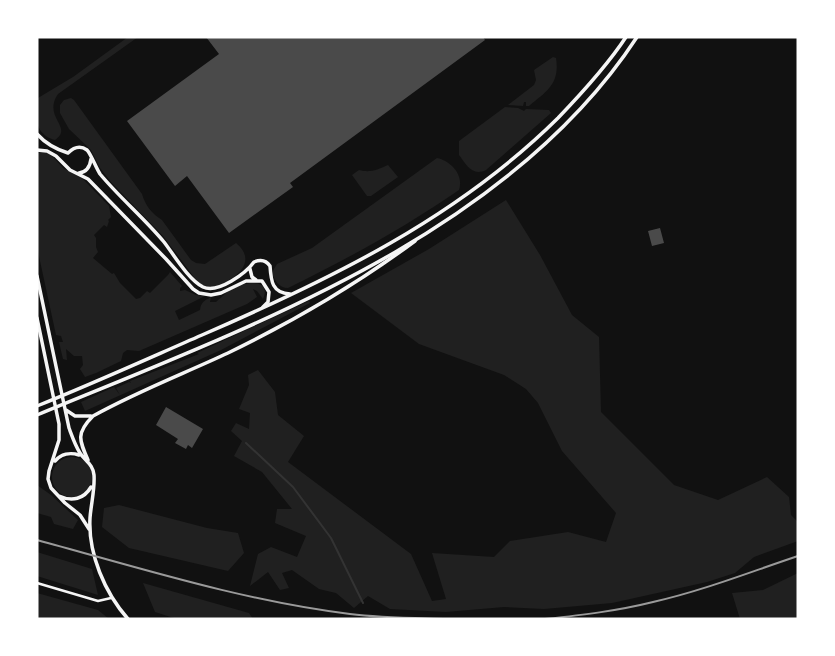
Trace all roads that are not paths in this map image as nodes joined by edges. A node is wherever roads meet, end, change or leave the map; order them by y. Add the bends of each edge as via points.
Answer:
1 (626, 37) edge
2 (637, 37) edge
3 (37, 134) edge
4 (37, 150) edge
5 (68, 153) junction
6 (91, 159) junction
7 (68, 167) junction
8 (77, 173) junction
9 (419, 238) junction
10 (250, 269) junction
11 (37, 276) edge
12 (270, 276) junction
13 (256, 280) junction
14 (262, 281) junction
15 (294, 295) junction
16 (262, 309) junction
17 (37, 318) edge
18 (37, 406) edge
19 (64, 409) junction
20 (39, 414) edge
21 (93, 416) junction
22 (81, 456) junction
23 (88, 460) junction
24 (52, 463) junction
25 (94, 482) junction
26 (57, 495) junction
27 (91, 534) junction
28 (37, 583) edge
29 (113, 598) junction
30 (128, 619) edge

1 - 15 main road via 567,108 491,176 384,248
2 - 9 main road via 597,90 546,143
3 - 5 main road
4 - 7 main road via 47,151
5 - 6 main road via 79,147
5 - 7 main road
6 - 8 main road via 89,168
6 - 10 main road via 203,287 219,287
7 - 8 main road
8 - 13 main road via 199,293 220,293
9 - 20 main road via 298,303
9 - 21 main road via 332,296 254,340
10 - 12 main road via 257,260 265,261
10 - 13 main road
11 - 19 main road
12 - 14 main road
12 - 15 main road via 279,292
13 - 14 main road
14 - 16 main road via 269,292
15 - 16 main road
16 - 18 main road
17 - 24 main road via 59,425
19 - 21 main road via 83,418
19 - 22 main road
21 - 23 main road via 80,438
22 - 23 main road
22 - 24 main road via 68,453
23 - 25 main road
24 - 26 main road via 48,479
25 - 26 main road via 83,496 67,499
25 - 27 main road
26 - 27 main road via 80,515
27 - 29 main road via 102,578
28 - 29 street via 99,601
29 - 30 main road

